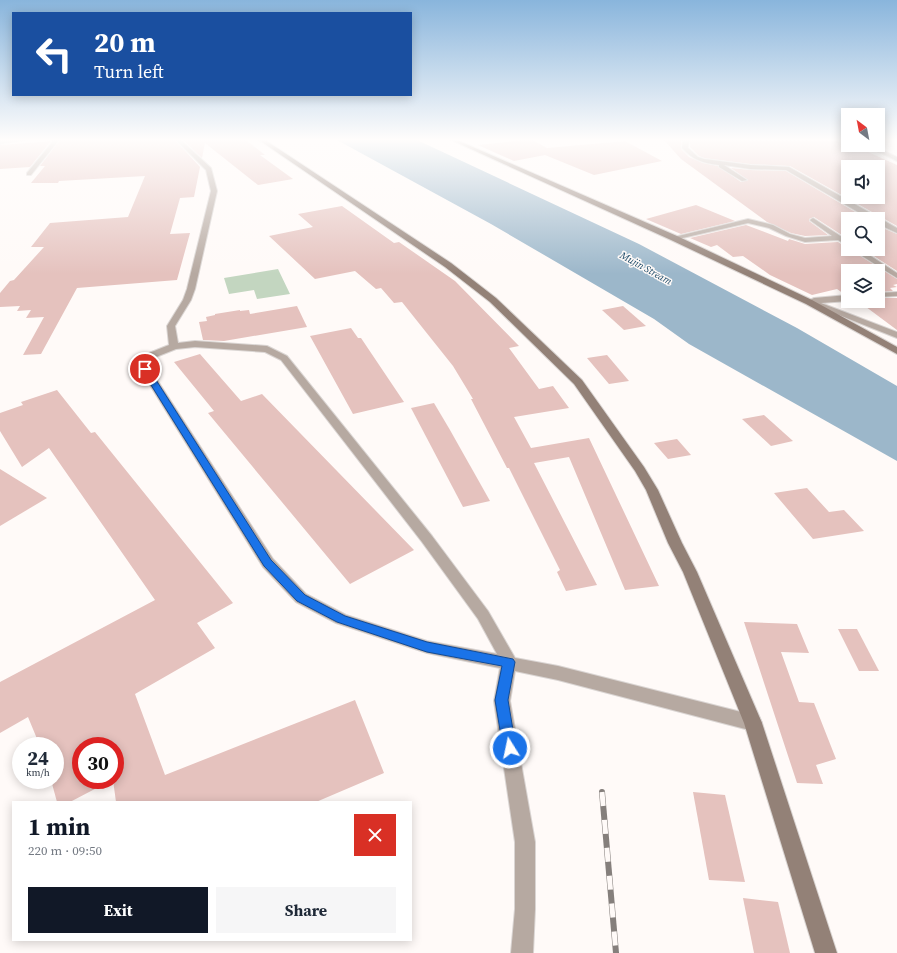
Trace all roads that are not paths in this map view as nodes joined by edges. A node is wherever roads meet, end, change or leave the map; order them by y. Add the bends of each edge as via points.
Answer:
1 (213, 184) edge
2 (327, 184) edge
3 (553, 184) edge
4 (815, 184) edge
5 (863, 212) edge
6 (813, 220) dead end
7 (885, 224) edge
8 (897, 232) edge
9 (674, 238) junction
10 (838, 238) junction
11 (841, 240) edge
12 (866, 256) edge
13 (897, 276) edge
14 (897, 294) edge
15 (885, 295) edge
16 (841, 299) edge
17 (809, 302) junction
18 (897, 335) edge
19 (174, 346) junction
20 (897, 351) edge
21 (509, 662) junction
22 (753, 723) junction
23 (522, 953) edge
24 (826, 953) edge

1 - 19 street via 214,190 191,289 171,326
2 - 22 street via 448,265 493,300 578,382 652,490 690,572
3 - 9 street
4 - 5 street
6 - 10 street
7 - 8 street
9 - 10 street via 748,221 771,226 805,240
9 - 17 street
10 - 11 street
12 - 13 street
14 - 15 street
16 - 17 street
17 - 18 street
17 - 20 street
19 - 21 street via 195,344 266,349 284,358 427,539 483,615
19 - 21 street via 152,356 145,369 268,563 301,598 341,619 427,647
21 - 22 street
21 - 23 street via 502,700 525,842
22 - 24 street

